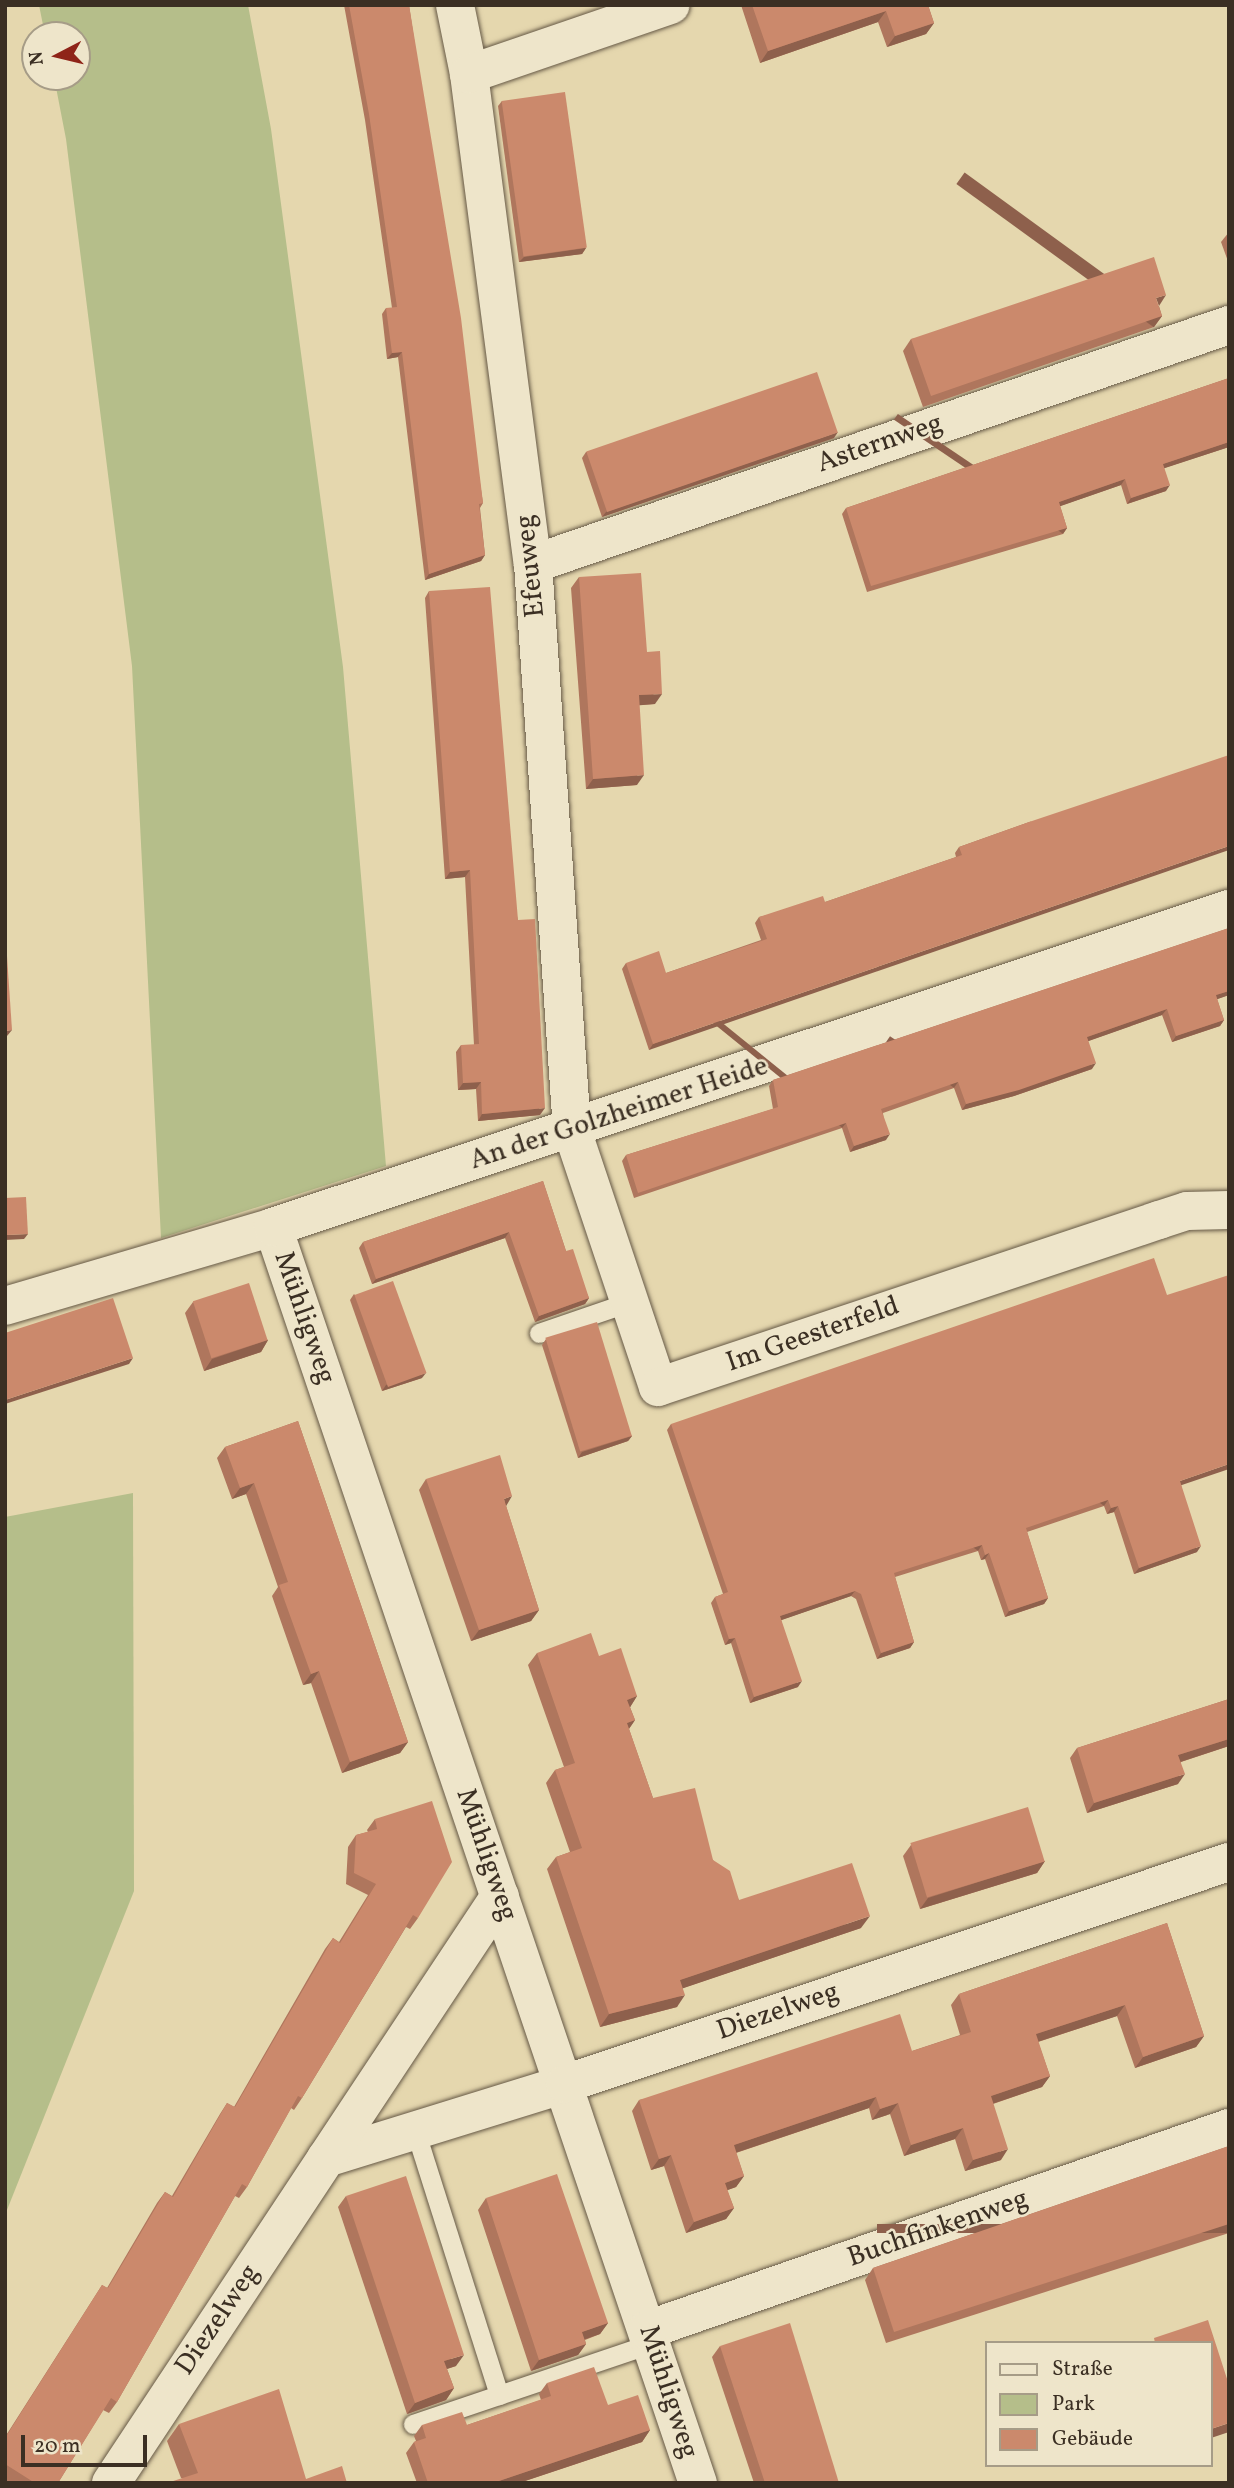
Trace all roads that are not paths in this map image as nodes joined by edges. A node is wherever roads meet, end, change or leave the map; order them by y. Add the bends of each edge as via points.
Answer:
1 (455, 5) edge
2 (670, 5) edge
3 (469, 74) junction
4 (1229, 325) edge
5 (533, 564) junction
6 (1229, 909) edge
7 (572, 1130) junction
8 (1229, 1210) edge
9 (274, 1227) junction
10 (629, 1302) junction
11 (5, 1306) edge
12 (539, 1333) dead end
13 (1229, 1862) edge
14 (500, 1896) junction
15 (565, 2084) junction
16 (1229, 2128) edge
17 (415, 2130) junction
18 (326, 2158) junction
19 (649, 2336) junction
20 (499, 2395) junction
21 (413, 2424) edge
22 (111, 2483) edge
23 (698, 2483) edge

1 - 3 street, Efeuweg
2 - 3 street
3 - 5 street, Efeuweg
4 - 5 street, Asternweg
5 - 7 street, Efeuweg
6 - 7 street, An der Golzheimer Heide
7 - 9 street, An der Golzheimer Heide
7 - 10 street, Im Geesterfeld
8 - 10 street, Im Geesterfeld via 1187,1211 658,1388
9 - 11 street, An der Golzheimer Heide
9 - 14 street, Mühligweg
10 - 12 lane
13 - 15 street, Diezelweg
14 - 15 street, Mühligweg
14 - 18 street, Diezelweg
15 - 17 street, Diezelweg
15 - 19 street, Mühligweg
16 - 19 street, Buchfinkenweg
17 - 18 street, Diezelweg
17 - 20 lane
18 - 22 street, Diezelweg
19 - 20 lane
19 - 23 street, Mühligweg
20 - 21 lane

